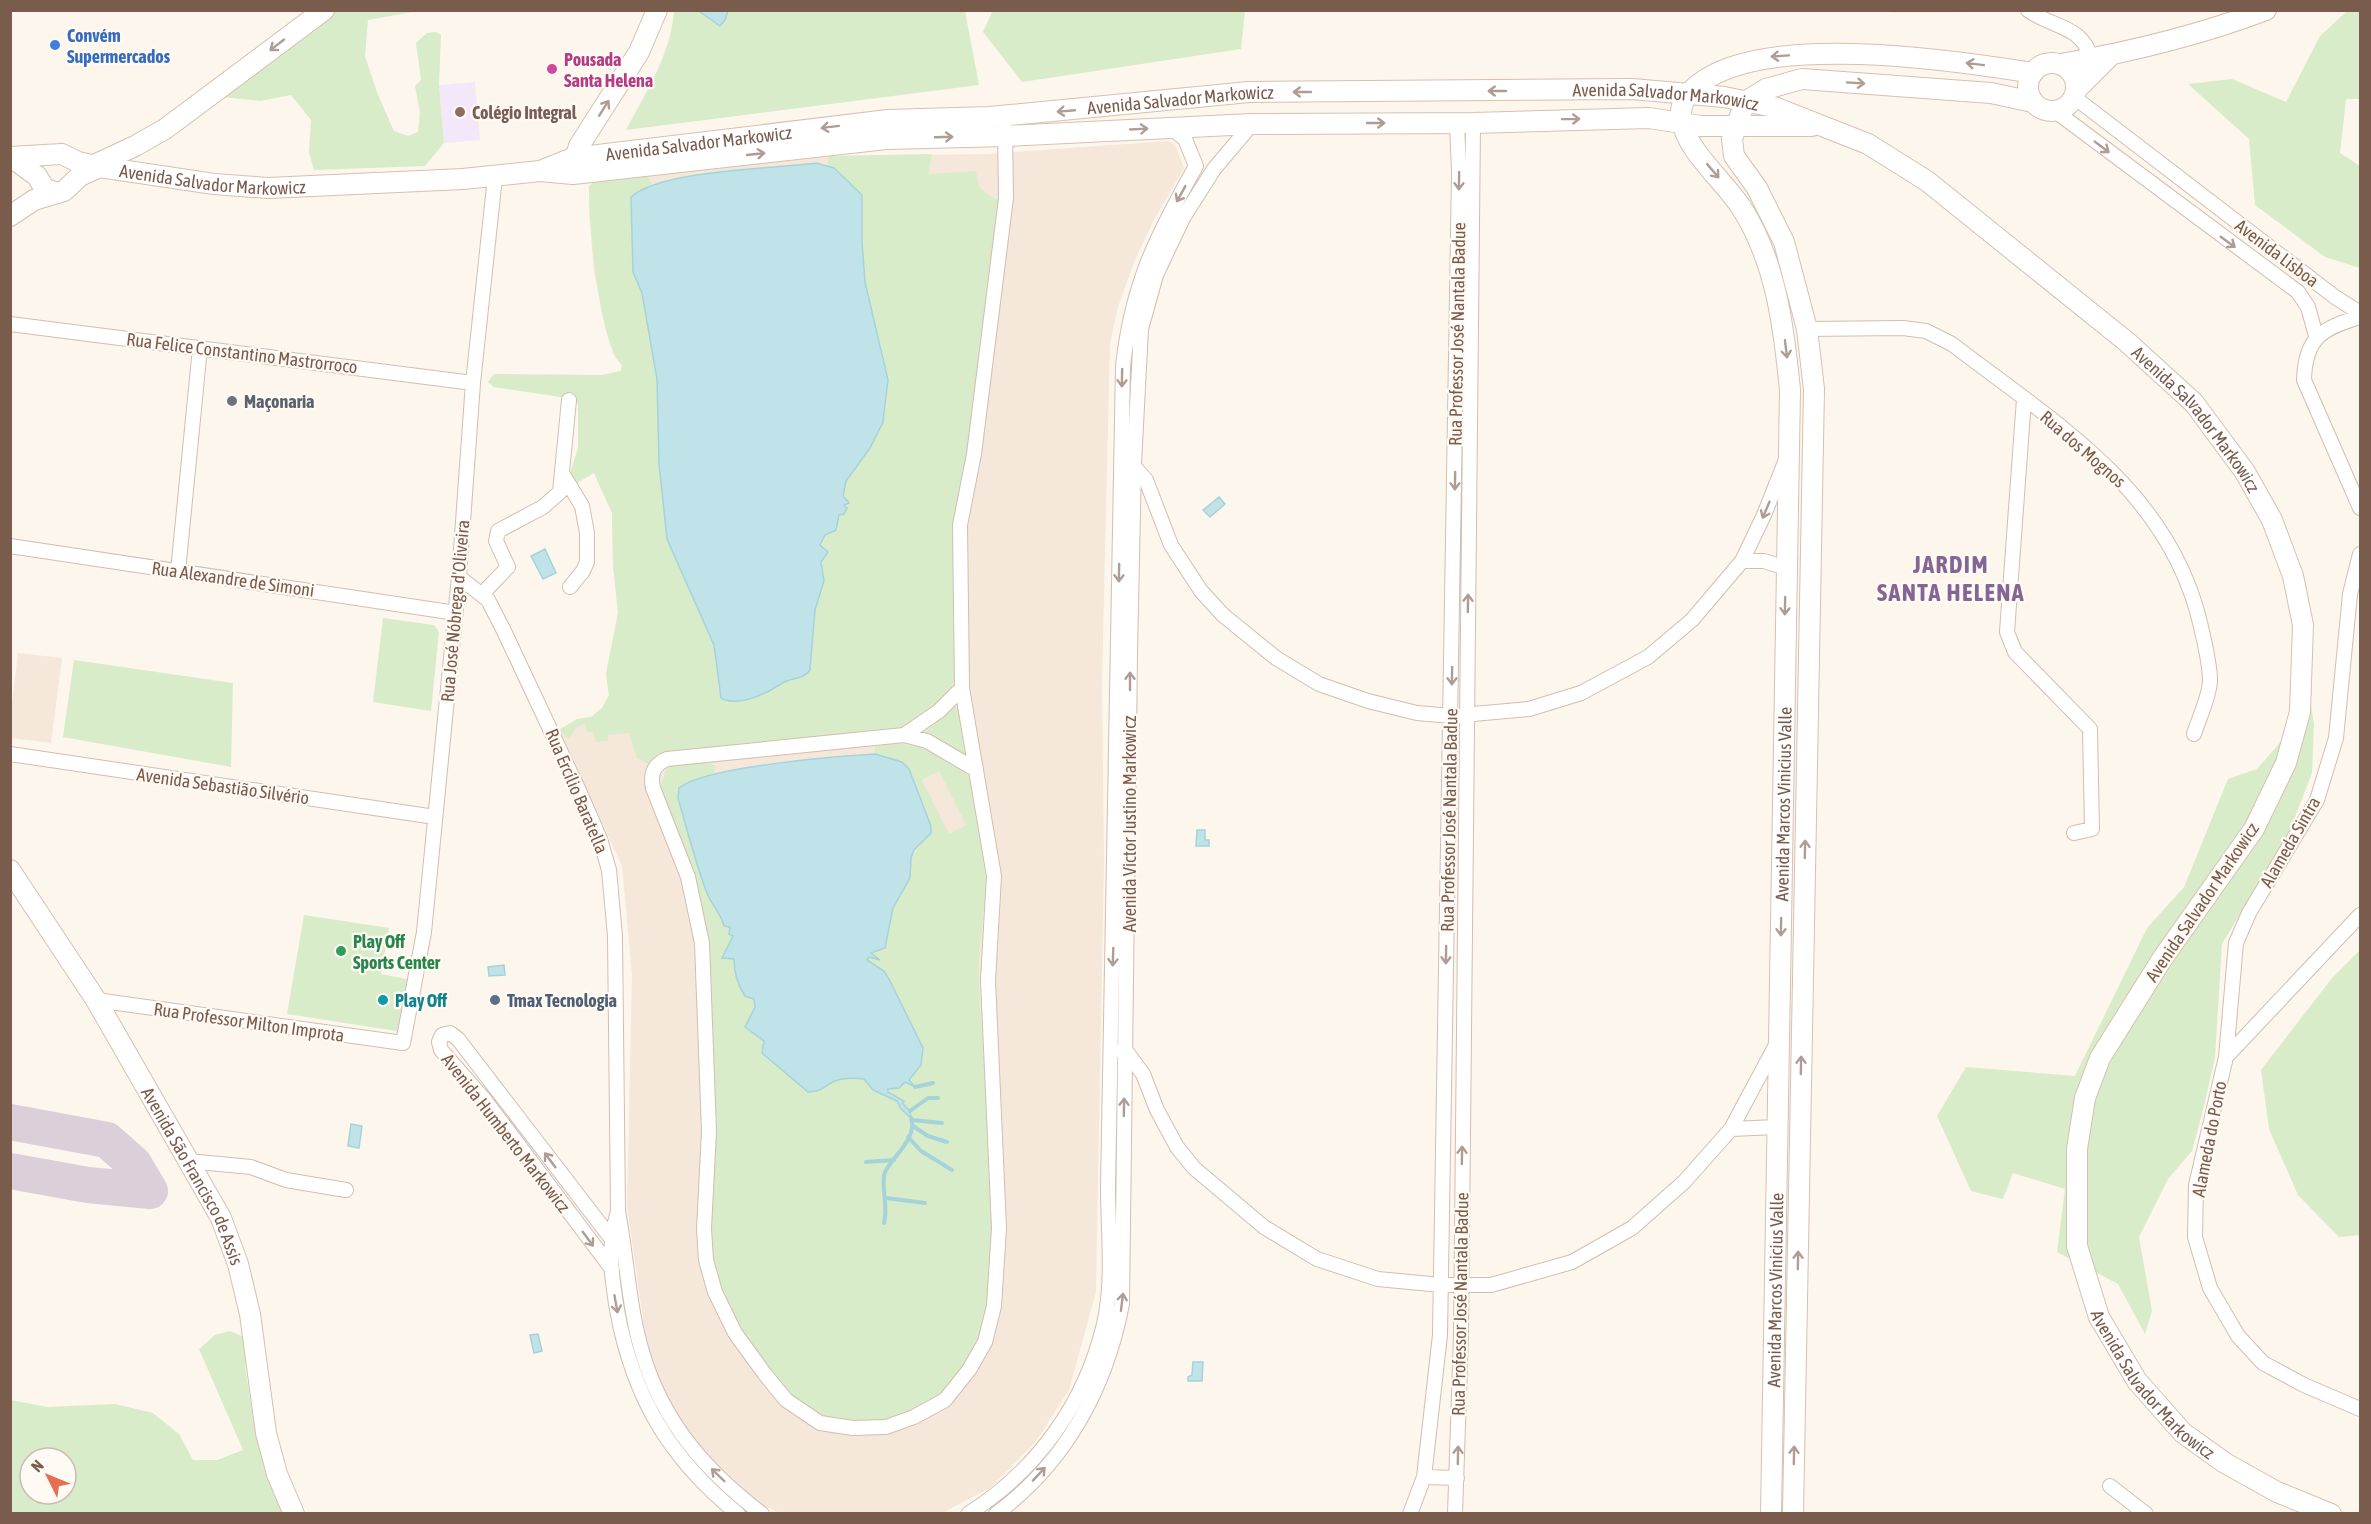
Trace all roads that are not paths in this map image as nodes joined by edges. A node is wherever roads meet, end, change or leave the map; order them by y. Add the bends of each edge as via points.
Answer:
1 (324, 10) edge
2 (657, 10) edge
3 (2028, 10) edge
4 (2266, 10) edge
5 (2110, 55) junction
6 (2091, 59) junction
7 (2061, 64) junction
8 (2033, 73) junction
9 (2079, 89) junction
10 (1538, 91) junction
11 (1688, 93) junction
12 (1745, 102) junction
13 (2033, 102) junction
14 (2055, 111) junction
15 (1006, 116) junction
16 (1627, 118) junction
17 (1537, 120) junction
18 (1465, 123) junction
19 (1682, 123) junction
20 (1252, 124) junction
21 (1824, 125) junction
22 (1735, 126) junction
23 (1171, 128) junction
24 (1005, 136) junction
25 (1690, 144) junction
26 (135, 146) junction
27 (46, 156) junction
28 (11, 157) edge
29 (71, 159) junction
30 (96, 166) junction
31 (573, 166) junction
32 (1196, 166) junction
33 (1214, 169) junction
34 (141, 171) junction
35 (37, 176) junction
36 (495, 177) junction
37 (75, 180) junction
38 (2195, 191) junction
39 (57, 193) junction
40 (2181, 207) junction
41 (15, 213) edge
42 (2361, 315) edge
43 (10, 324) edge
44 (1807, 329) junction
45 (2316, 336) junction
46 (200, 348) junction
47 (473, 383) junction
48 (1814, 389) junction
49 (1790, 390) junction
50 (2024, 399) junction
51 (569, 400) dead end
52 (1787, 458) junction
53 (1127, 463) junction
54 (562, 473) junction
55 (2361, 508) edge
56 (10, 546) edge
57 (2361, 554) edge
58 (1742, 561) junction
59 (1786, 568) junction
60 (178, 571) junction
61 (459, 577) junction
62 (570, 587) dead end
63 (482, 594) junction
64 (456, 613) junction
65 (962, 688) junction
66 (1467, 715) junction
67 (1451, 716) junction
68 (2194, 734) dead end
69 (904, 735) junction
70 (10, 754) edge
71 (974, 768) junction
72 (435, 818) junction
73 (2074, 833) dead end
74 (10, 870) edge
75 (2361, 915) edge
76 (96, 1000) junction
77 (1779, 1039) junction
78 (403, 1044) joint
79 (1110, 1050) junction
80 (1126, 1051) junction
81 (2226, 1057) junction
82 (1777, 1127) junction
83 (1731, 1129) junction
84 (188, 1161) junction
85 (346, 1190) dead end
86 (618, 1211) junction
87 (610, 1239) junction
88 (626, 1254) junction
89 (610, 1267) junction
90 (1441, 1285) junction
91 (1461, 1285) junction
92 (630, 1287) junction
93 (2361, 1409) edge
94 (1424, 1477) junction
95 (1457, 1478) junction
96 (2110, 1486) dead end
97 (294, 1514) edge
98 (738, 1514) edge
99 (762, 1514) edge
100 (968, 1514) edge
101 (996, 1514) edge
102 (1410, 1514) edge
103 (1455, 1514) edge
104 (1771, 1514) edge
105 (1793, 1514) edge
106 (2146, 1514) edge
107 (2331, 1514) edge

1 -> 26 street via 225,87
31 -> 2 street via 639,52
3 - 6 street via 2072,32 2088,45
4 - 5 street via 2232,23
5 - 6 street
5 - 9 street
6 - 7 street
6 - 9 street
7 - 8 street via 2045,64
7 - 9 street via 2072,73
8 -> 11 street via 1887,56 1777,56 1731,65
8 - 13 street via 2028,88
9 - 14 street via 2063,109
9 - 38 street, Avenida Lisboa
10 - 11 street, Avenida Salvador Markowicz via 1632,89
10 -> 15 street, Avenida Salvador Markowicz via 1249,92
10 - 17 street via 1548,107
11 - 12 street, Avenida Salvador Markowicz
11 - 19 street via 1681,108
12 -> 13 street via 1766,89 1802,79 1991,93
12 - 21 street, Avenida Salvador Markowicz via 1774,107
12 - 22 street
13 - 14 street via 2039,108
14 -> 40 street, Avenida Lisboa
15 - 24 street
15 -> 31 street, Avenida Salvador Markowicz via 888,120
17 -> 16 street, Avenida Salvador Markowicz
16 - 19 street, Avenida Salvador Markowicz
16 - 25 street
17 - 18 street, Avenida Salvador Markowicz
20 -> 18 street, Avenida Salvador Markowicz
66 -> 18 street, Rua Professor José Nantala Badue
18 -> 67 street, Rua Professor José Nantala Badue via 1459,172
19 - 22 street, Avenida Salvador Markowicz
19 - 25 street, Avenida Marcos Vinicius Valle
20 - 23 street, Avenida Salvador Markowicz
20 - 33 street, Avenida Victor Justino Markowicz
21 - 22 street, Avenida Salvador Markowicz
21 - 107 street, Avenida Salvador Markowicz via 1868,144 1927,181 2127,342 2194,403 2245,472 2272,520 2293,576 2302,625 2300,712 2286,763 2254,829 2162,959 2100,1058 2085,1098 2077,1149 2077,1246 2099,1317 2137,1381 2183,1433 2225,1463 2277,1492
22 - 44 street, Avenida Marcos Vinicius Valle via 1734,156 1757,189 1784,242
24 -> 23 street, Avenida Salvador Markowicz
23 - 32 street via 1185,139
31 -> 24 street, Avenida Salvador Markowicz via 886,139
24 - 65 street via 1006,198 974,454 960,525
25 -> 49 street, Avenida Marcos Vinicius Valle via 1742,209 1763,254 1781,317
26 - 30 street
26 - 34 street via 130,159
27 - 28 street
27 - 29 street via 62,154
27 - 35 street via 40,162
28 - 35 street
29 - 30 street, Avenida Salvador Markowicz
29 - 37 street
30 - 34 street, Avenida Salvador Markowicz
30 - 37 street
31 - 36 street, Avenida Salvador Markowicz
32 - 33 street
32 -> 53 street, Avenida Victor Justino Markowicz via 1164,225 1134,300 1122,366
33 - 53 street, Avenida Victor Justino Markowicz via 1183,218 1156,275 1142,329
34 - 36 street, Avenida Salvador Markowicz via 214,184 268,188
35 - 39 street via 44,188
35 - 41 street
36 - 47 street, Rua José Nóbrega d'Oliveira
37 - 39 street
38 - 40 street
38 - 42 street, Avenida Lisboa
39 - 41 street via 41,197
40 -> 45 street, Avenida Lisboa via 2298,292 2308,307
42 - 45 street
43 - 46 street, Rua Felice Constantino Mastrorroco
44 - 48 street, Avenida Marcos Vinicius Valle
44 - 50 street, Rua dos Mognos via 1926,331 1952,344
45 - 55 street via 2304,363 2304,380
46 - 47 street, Rua Felice Constantino Mastrorroco
46 - 60 street
47 - 61 street, Rua José Nóbrega d'Oliveira
48 - 49 street
105 -> 48 street, Avenida Marcos Vinicius Valle
49 - 52 street, Avenida Marcos Vinicius Valle
50 - 68 street, Rua dos Mognos via 2113,471 2152,514 2179,559 2194,594 2210,682
50 - 73 street via 2007,632 2014,652 2090,729 2092,829
51 - 54 street
52 -> 58 street
52 - 59 street, Avenida Marcos Vinicius Valle
53 - 67 street via 1146,480 1171,545 1201,591 1223,615 1276,658 1319,684 1397,708
53 -> 79 street, Avenida Victor Justino Markowicz
80 -> 53 street, Avenida Victor Justino Markowicz
54 - 62 street via 582,506 587,533 586,562
54 - 63 street via 557,498 498,531 496,541 508,567
56 - 60 street, Rua Alexandre de Simoni
57 - 81 street, Alameda Sintra via 2350,594 2336,738 2317,801 2249,913 2236,943
58 - 59 street via 1764,561
58 - 66 street via 1692,620 1648,657 1581,693 1528,709
59 -> 77 street, Avenida Marcos Vinicius Valle
60 - 64 street, Rua Alexandre de Simoni
61 - 63 street, Rua Ercílio Baratella
61 - 64 street, Rua José Nóbrega d'Oliveira
63 - 86 street, Rua Ercílio Baratella via 503,629 580,793 609,870 615,936
64 - 72 street, Rua José Nóbrega d'Oliveira
65 - 69 street via 939,711
65 - 71 street
66 - 67 street
91 -> 66 street, Rua Professor José Nantala Badue
67 -> 90 street, Rua Professor José Nantala Badue
69 - 71 street via 927,741
69 - 71 street via 667,759 657,765 651,776 688,877 702,943 709,1131 706,1260 715,1292 735,1332 786,1400 820,1424 886,1427 945,1400 969,1370 984,1342 994,1306 999,1228 988,980 994,876
70 - 72 street, Avenida Sebastião Silvério
72 - 78 street, Rua José Nóbrega d'Oliveira via 424,932
74 - 76 street, Avenida São Francisco de Assis
75 - 81 street, Alameda do Porto
76 - 78 street, Rua Professor Milton Improta
76 - 84 street, Avenida São Francisco de Assis
77 - 82 street, Avenida Marcos Vinicius Valle
77 - 83 street
79 - 80 street
79 - 100 street, Avenida Victor Justino Markowicz via 1109,1283 1104,1323 1080,1392 1064,1422 1014,1479
80 - 90 street via 1143,1074 1177,1147 1194,1168 1264,1227 1317,1259 1378,1279
101 -> 80 street, Avenida Victor Justino Markowicz via 1040,1475 1076,1429 1096,1394 1113,1347 1124,1281
81 - 93 street, Alameda do Porto via 2196,1185 2196,1237 2210,1287 2238,1336 2263,1363
82 - 83 street
82 - 104 street, Avenida Marcos Vinicius Valle
83 - 91 street via 1684,1182 1632,1228 1572,1262 1491,1285
84 - 85 street via 251,1167 286,1180
84 - 97 street, Avenida São Francisco de Assis via 221,1218 238,1264 250,1314 266,1433
86 - 87 street
86 - 88 street
87 - 88 street, Avenida Humberto Markowicz
87 - 89 street
87 -> 89 street, Avenida Humberto Markowicz via 458,1039 450,1033 442,1035 441,1050 484,1099
88 - 92 street
89 - 92 street, Avenida Humberto Markowicz
89 -> 98 street via 624,1349 643,1399 674,1451
90 - 91 street
90 - 94 street, Rua Professor José Nantala Badue via 1440,1335
95 -> 91 street, Rua Professor José Nantala Badue
99 -> 92 street via 700,1458 678,1432 643,1354
94 - 95 street
94 - 102 street, Rua Professor José Nantala Badue
95 - 103 street, Rua Professor José Nantala Badue
96 - 106 street

